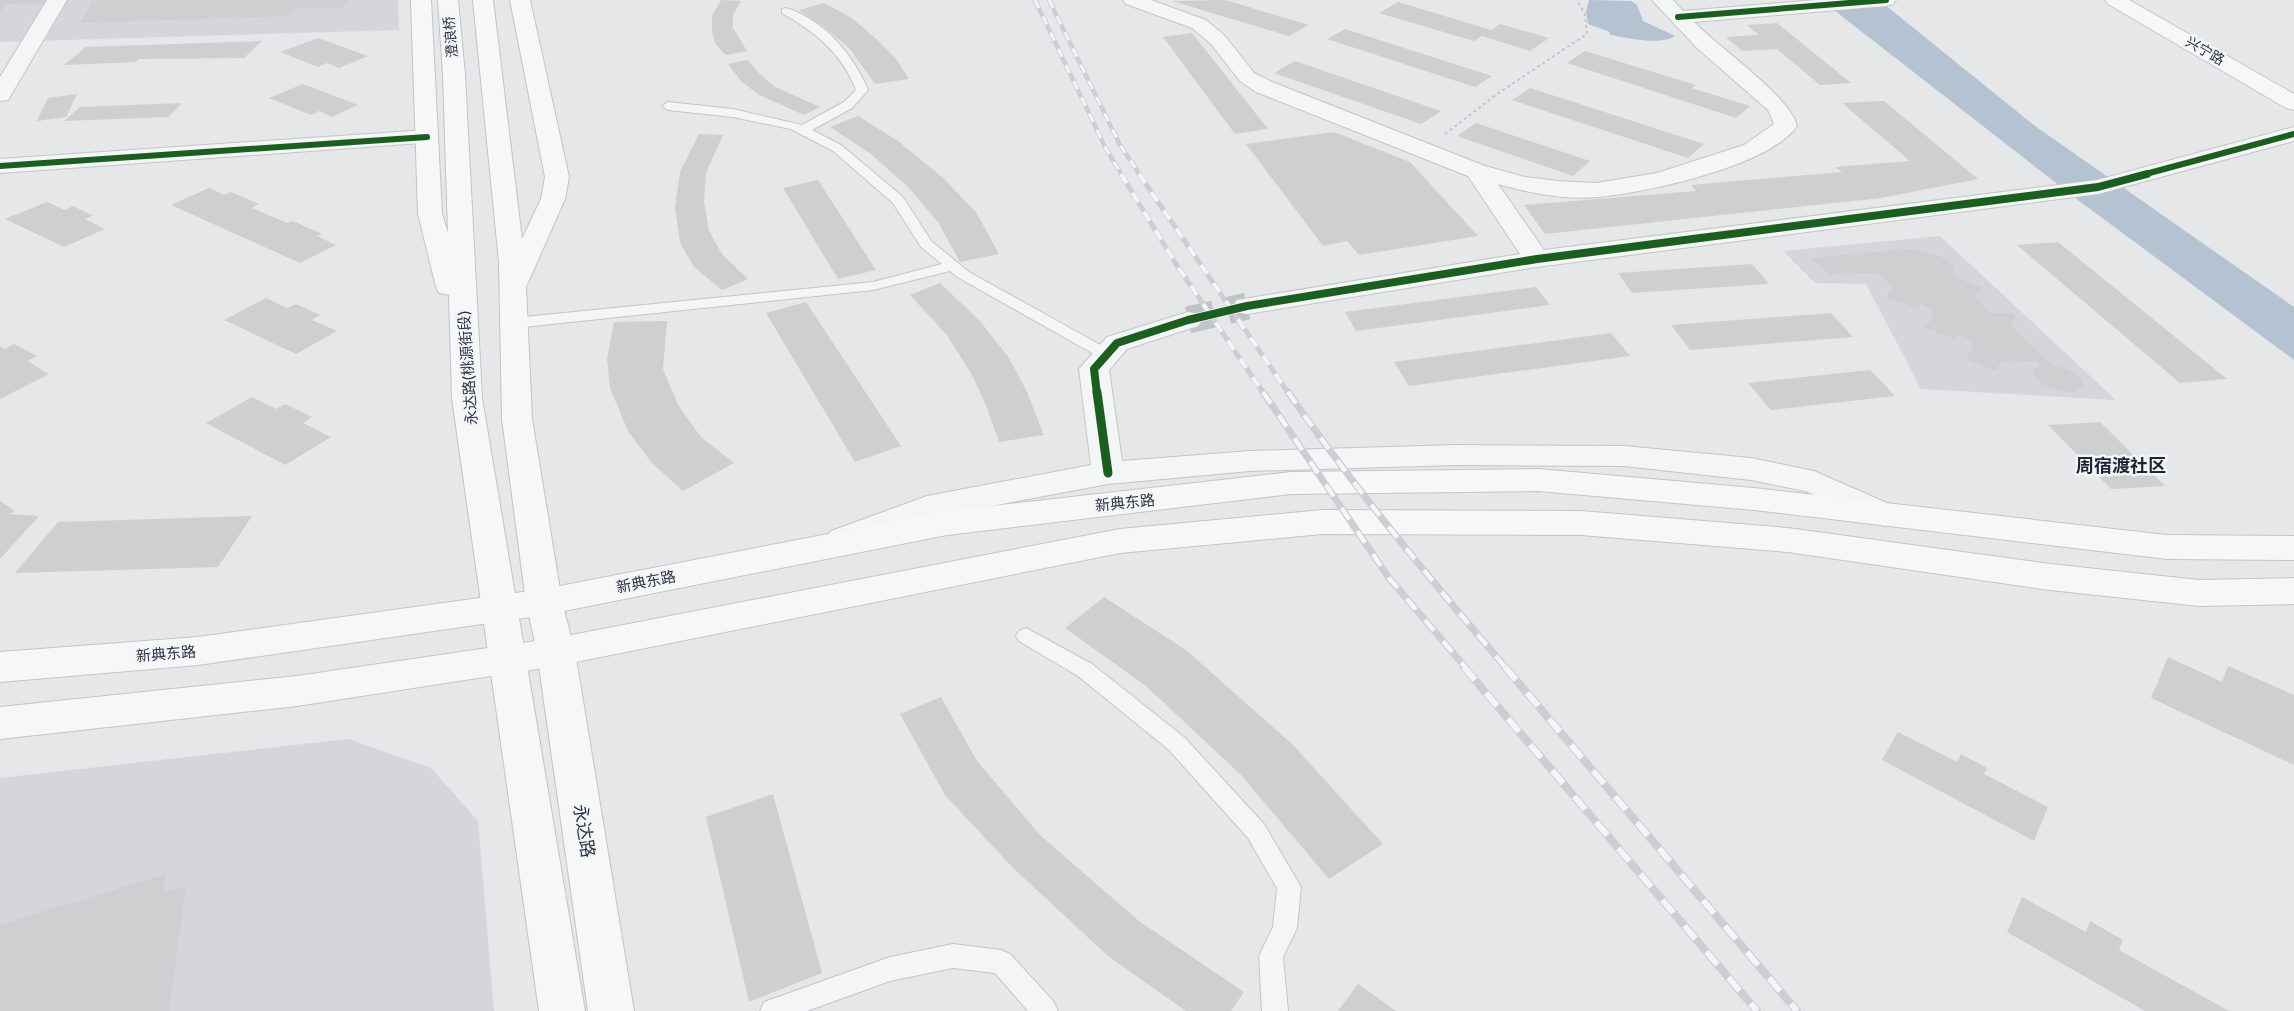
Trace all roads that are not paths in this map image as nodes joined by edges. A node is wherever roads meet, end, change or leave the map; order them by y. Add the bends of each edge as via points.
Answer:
1 (57, 0) edge
2 (420, 0) edge
3 (447, 0) edge
4 (483, 0) edge
5 (520, 0) edge
6 (1133, 0) edge
7 (1662, 0) edge
8 (1886, 0) edge
9 (2115, 0) edge
10 (2140, 0) edge
11 (1789, 4) edge
12 (786, 12) dead end
13 (1678, 17) junction
14 (454, 75) joint
15 (2294, 83) edge
16 (0, 95) edge
17 (2294, 103) edge
18 (668, 106) dead end
19 (802, 130) junction
20 (2294, 134) edge
21 (427, 137) junction
22 (0, 166) edge
23 (1477, 171) junction
24 (1537, 259) junction
25 (952, 266) junction
26 (513, 288) junction
27 (1247, 306) tunnel mouth
28 (1188, 320) tunnel mouth
29 (514, 323) junction
30 (465, 349) junction
31 (1107, 355) junction
32 (1108, 473) junction
33 (1884, 514) junction
34 (821, 548) junction
35 (2294, 548) edge
36 (2294, 591) edge
37 (544, 602) junction
38 (498, 608) junction
39 (1026, 636) dead end
40 (556, 652) junction
41 (506, 659) junction
42 (0, 667) edge
43 (0, 723) edge
44 (562, 1011) edge
45 (611, 1011) edge
46 (773, 1011) edge
47 (1045, 1011) edge
48 (1275, 1011) edge

1 - 16 street
2 - 21 main road
3 - 14 main road, 澄浪桥
4 - 26 main road
5 - 26 main road via 557,177 553,199
6 - 23 street via 1208,29 1238,68 1264,87
7 - 13 street
8 - 11 street
9 - 17 main road, 兴宁路
10 - 15 main road, 兴宁路
11 - 13 street
12 - 19 lane via 804,20 837,46 862,90 848,105
13 - 23 street via 1776,105 1786,126 1752,150 1661,180 1618,188 1524,184
14 - 30 main road, 永达路(桃源街段)
18 - 19 lane via 733,113
19 - 25 lane via 837,148 898,200 926,244
20 - 24 street via 2098,187
21 - 22 street
21 - 30 main road via 430,214
23 - 24 street
24 - 27 street
25 - 29 lane via 873,286
25 - 31 lane
26 - 29 main road
28 - 31 street via 1117,343
29 - 37 main road via 517,419
30 - 38 main road, 永达路(桃源街段) via 467,398
31 - 32 street via 1094,369
32 - 33 street via 1250,460 1624,456 1751,469 1814,482
32 - 34 street via 927,507
33 - 34 main road, 新典东路 via 1538,480 1291,483 947,523
33 - 35 main road, 新典东路 via 2167,547
34 - 37 main road, 新典东路
36 - 40 main road via 2199,593 2050,577 1788,540 1581,523 1322,522 1120,541
37 - 38 main road, 新典东路
37 - 40 main road
38 - 41 main road, 永达路(桃源街段)
38 - 42 main road, 新典东路 via 198,651
39 - 48 lane via 1085,670 1178,744 1256,831 1289,887 1285,928 1271,956
40 - 41 main road
40 - 45 main road, 永达路
41 - 43 main road via 297,691
41 - 44 main road
46 - 47 lane via 890,969 953,956 1001,962

